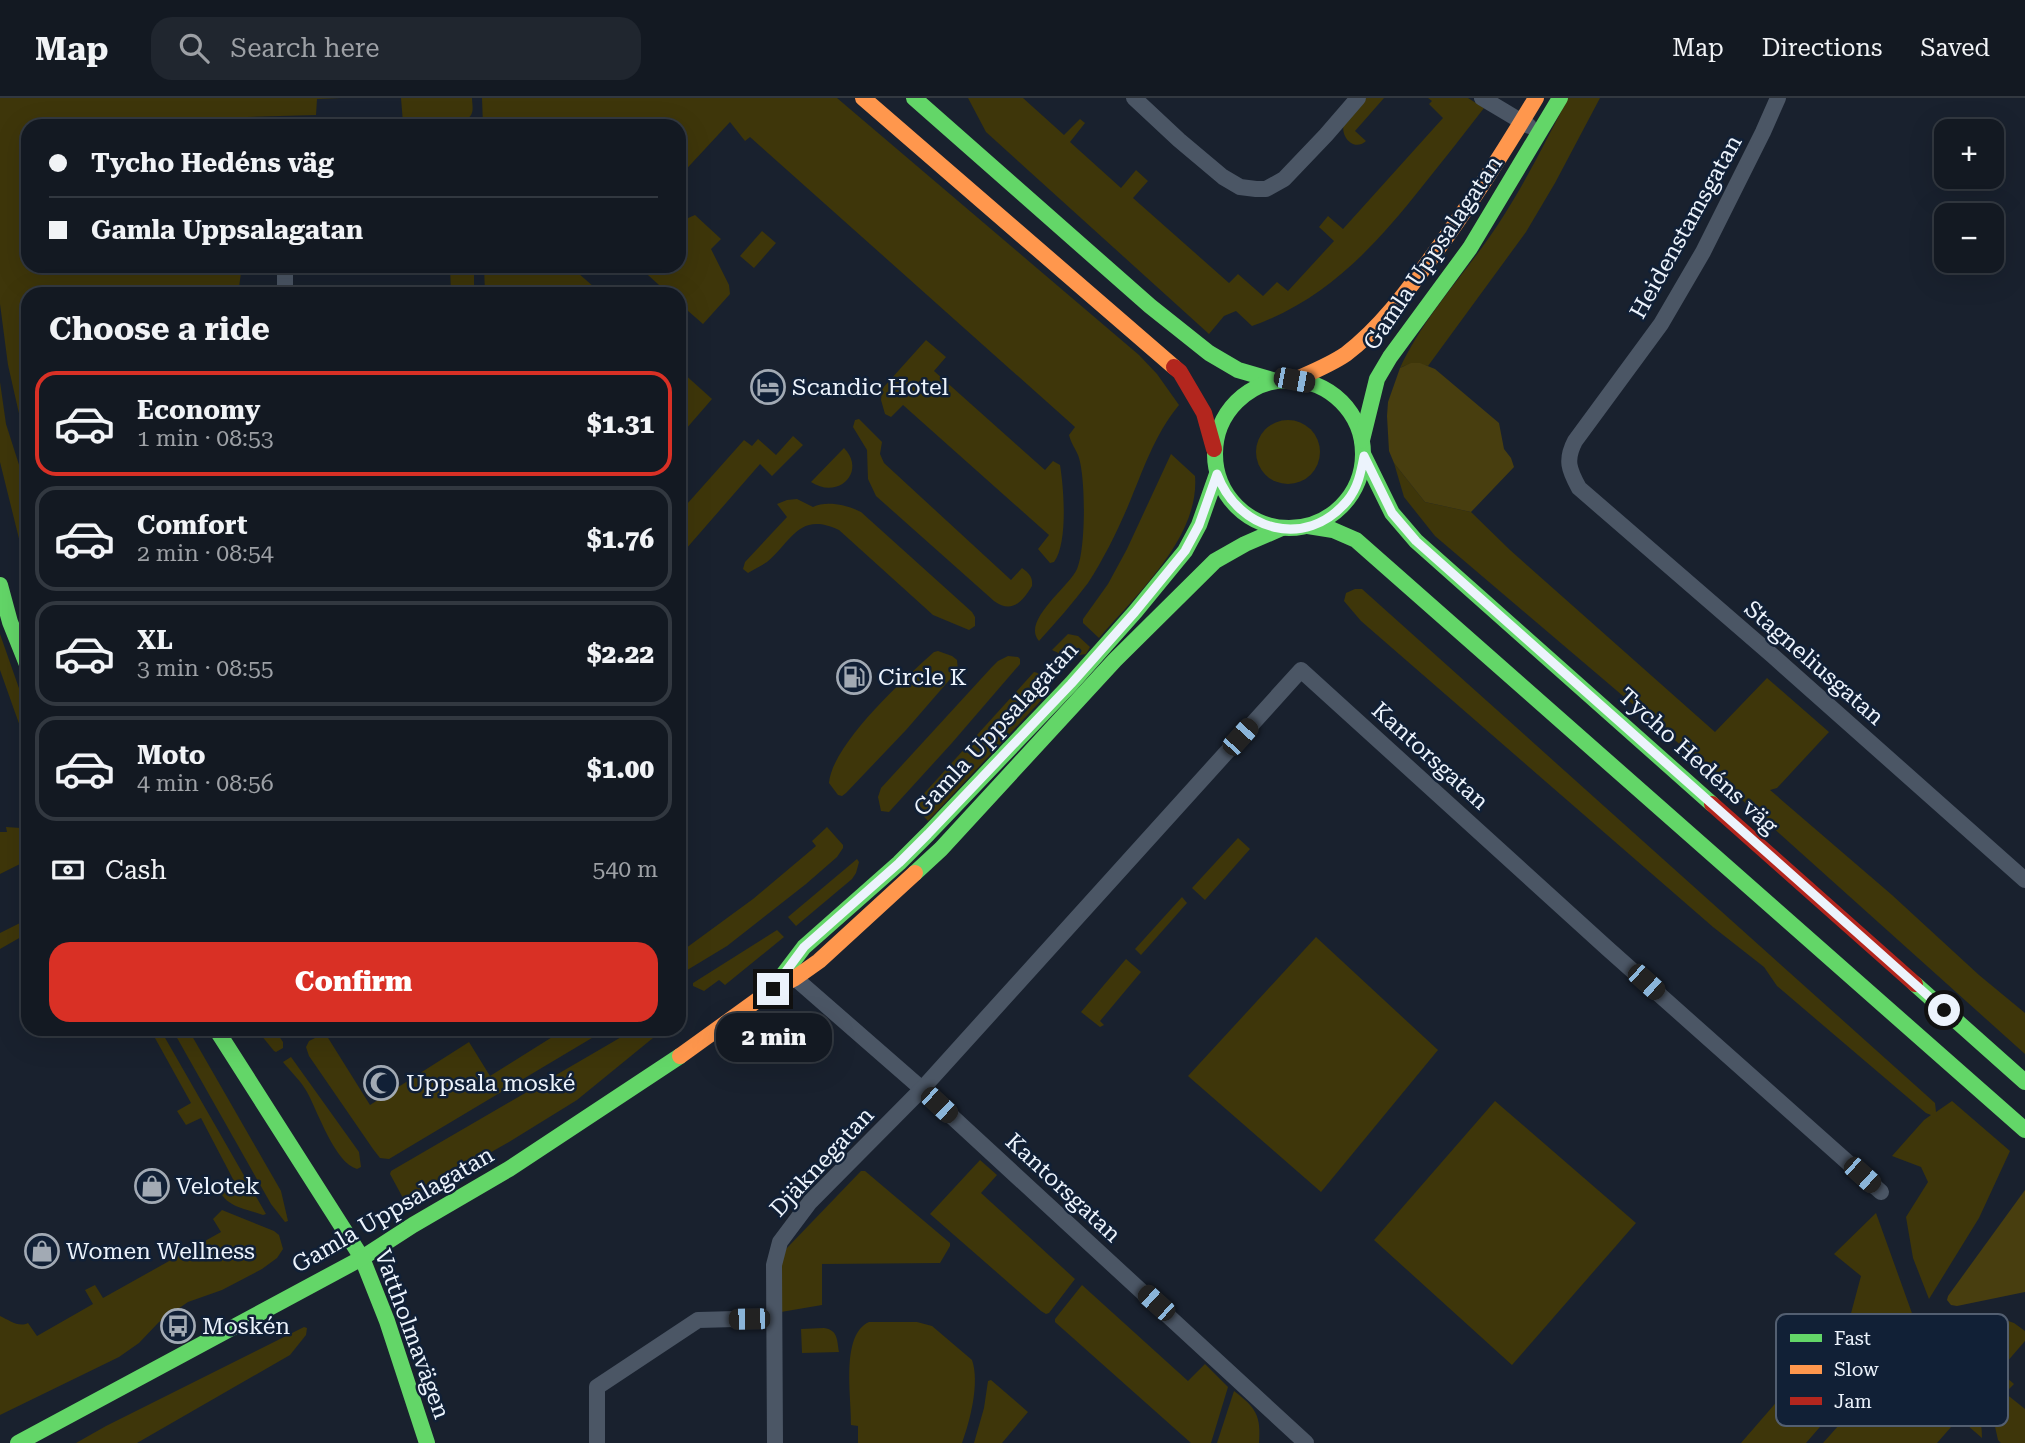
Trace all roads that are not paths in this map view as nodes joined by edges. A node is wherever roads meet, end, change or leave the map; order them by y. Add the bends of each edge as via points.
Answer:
1 (863, 98) edge
2 (914, 98) edge
3 (1134, 98) edge
4 (1358, 98) edge
5 (1482, 98) edge
6 (1536, 98) edge
7 (1560, 98) edge
8 (1778, 98) edge
9 (1522, 122) junction
10 (1540, 133) junction
11 (1294, 380) junction
12 (1276, 381) junction
13 (1363, 448) junction
14 (1214, 449) junction
15 (1217, 474) junction
16 (1574, 479) joint
17 (1308, 526) junction
18 (1282, 528) junction
19 (0, 585) edge
20 (21, 650) edge
21 (2025, 880) edge
22 (790, 974) junction
23 (984, 1022) joint
24 (220, 1036) edge
25 (2025, 1082) edge
26 (922, 1089) junction
27 (2025, 1130) edge
28 (1881, 1192) dead end
29 (362, 1258) junction
30 (774, 1318) junction
31 (18, 1443) edge
32 (427, 1443) edge
33 (597, 1443) edge
34 (775, 1443) edge
35 (1306, 1443) edge

1 - 14 main road via 1180,372 1203,413
2 - 12 main road via 1209,353 1238,370
3 - 4 street via 1223,177 1240,187 1266,189 1283,179
5 - 9 street
6 - 9 main road, Gamla Uppsalagatan
7 - 10 main road, Gamla Uppsalagatan
8 - 16 street, Heidenstamsgatan via 1703,252 1661,324 1575,441 1569,453
9 - 10 street
9 - 11 main road, Gamla Uppsalagatan via 1400,299 1346,354
10 - 13 main road, Gamla Uppsalagatan via 1470,248 1377,379
11 - 12 main road
11 - 13 main road via 1314,383 1346,405
12 - 14 main road via 1253,389 1233,404 1220,425
13 - 17 main road via 1359,480 1348,501
13 - 25 main road, Tycho Hedéns väg via 1392,513 1416,541
14 - 15 main road
15 - 18 main road via 1228,497 1246,515
15 - 22 main road, Gamla Uppsalagatan via 1185,551 1135,612 928,834 804,947
16 - 21 street, Stagneliusgatan via 1612,518
17 - 18 main road
17 - 27 main road via 1356,540
18 - 22 main road, Gamla Uppsalagatan via 1215,561 1115,660 941,849 819,961
19 - 20 main road
22 - 26 street, Kantorsgatan
22 - 29 main road, Gamla Uppsalagatan via 701,1042 509,1169
23 - 26 street, Djäknegatan
23 - 28 street, Kantorsgatan via 1301,670
24 - 29 main road, Vattholmavägen
26 - 30 street, Djäknegatan via 786,1232 774,1265
26 - 35 street, Kantorsgatan
29 - 31 main road, Gamla Uppsalagatan
29 - 32 main road, Vattholmavägen
30 - 33 street via 698,1320 597,1387
30 - 34 street, Djäknegatan

